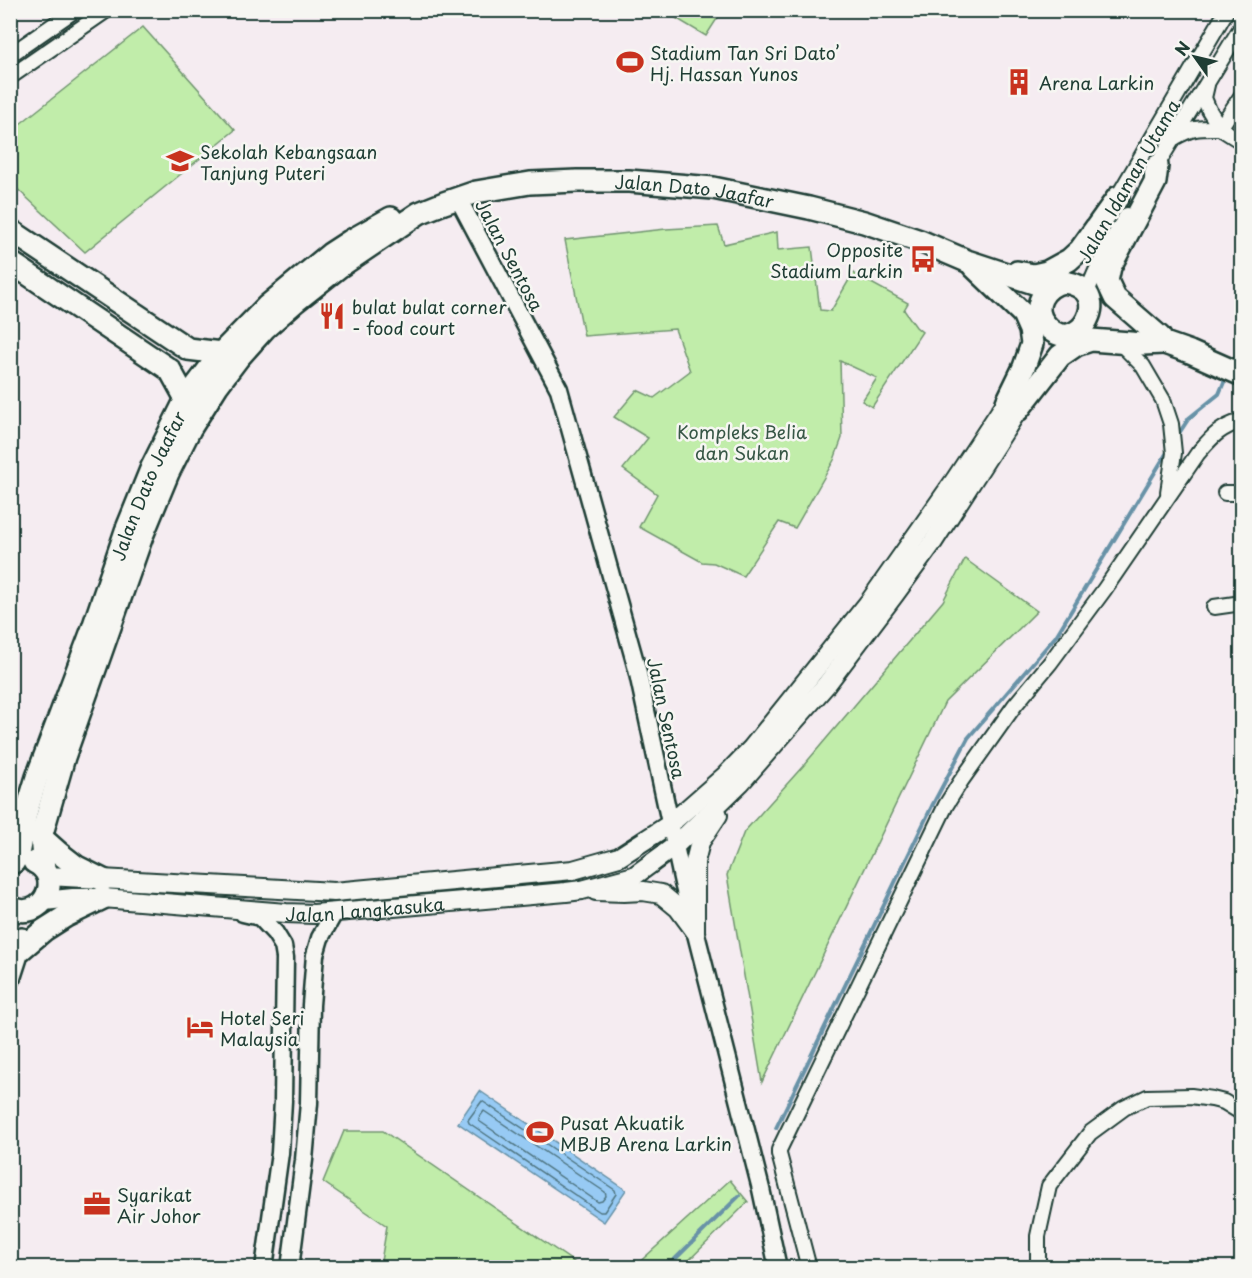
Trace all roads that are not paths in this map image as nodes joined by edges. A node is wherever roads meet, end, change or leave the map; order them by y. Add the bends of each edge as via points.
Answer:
1 (75, 10) edge
2 (107, 10) edge
3 (1221, 13) edge
4 (1241, 27) edge
5 (10, 55) edge
6 (10, 77) edge
7 (1209, 80) junction
8 (1242, 95) edge
9 (1221, 128) junction
10 (1173, 138) junction
11 (1242, 142) edge
12 (1156, 166) junction
13 (1118, 197) junction
14 (458, 198) junction
15 (418, 213) junction
16 (10, 230) edge
17 (10, 262) edge
18 (974, 264) junction
19 (1088, 295) junction
20 (1049, 300) junction
21 (1072, 333) junction
22 (1118, 341) junction
23 (1167, 342) junction
24 (221, 352) junction
25 (1242, 375) edge
26 (186, 399) junction
27 (1013, 406) junction
28 (1242, 421) edge
29 (1226, 493) dead end
30 (1242, 493) edge
31 (1167, 496) junction
32 (1242, 603) edge
33 (1214, 607) dead end
34 (741, 782) junction
35 (26, 813) junction
36 (670, 824) junction
37 (10, 837) edge
38 (41, 837) junction
39 (675, 846) junction
40 (12, 863) edge
41 (46, 873) junction
42 (103, 889) junction
43 (582, 890) junction
44 (41, 903) junction
45 (10, 907) edge
46 (222, 907) junction
47 (334, 913) junction
48 (10, 914) edge
49 (695, 930) junction
50 (14, 951) edge
51 (1242, 1113) edge
52 (264, 1268) edge
53 (290, 1268) edge
54 (778, 1268) edge
55 (809, 1268) edge
56 (1038, 1268) edge

1 - 5 street
2 - 6 street
3 - 4 street
3 - 13 street, Jalan Idaman Utama
4 - 7 street, Jalan Idaman Utama
7 - 9 street via 1204,98
7 - 10 street, Jalan Idaman Utama
8 - 9 street
9 - 10 street via 1188,130
9 - 11 street
10 - 12 street, Jalan Idaman Utama
12 - 19 street, Jalan Idaman Utama via 1105,250
12 - 23 main road via 1155,182 1110,267 1107,281 1115,298
13 - 18 main road via 1080,250 1047,272 1034,275
13 - 20 street, Jalan Idaman Utama via 1079,263
14 - 15 main road, Jalan Dato Jaafar
14 - 18 main road, Jalan Dato Jaafar via 530,183 577,181 713,188 864,222
14 - 36 street, Jalan Sentosa via 559,389 637,669
15 - 24 main road, Jalan Dato Jaafar via 388,218 330,254 267,306
15 - 38 main road, Jalan Dato Jaafar via 339,267 265,328 217,386 190,429 139,545 64,757
16 - 24 main road via 188,349
17 - 26 main road via 170,370
18 - 20 main road, Jalan Dato Jaafar
18 - 27 main road via 1023,314 1030,330 1032,344
19 - 20 main road via 1072,283
19 - 21 main road via 1088,321
19 - 23 main road
20 - 21 main road via 1052,331
20 - 27 main road via 1042,342
21 - 23 main road via 1118,330
21 - 27 main road
22 - 23 main road
22 - 27 main road via 1091,340 1076,345 1060,356
22 - 31 street via 1143,366 1163,400 1171,424 1174,453
23 - 25 main road
24 - 26 main road, Jalan Dato Jaafar
26 - 35 main road, Jalan Dato Jaafar via 126,531
27 - 34 main road via 933,542 826,685
27 - 36 main road via 862,610 752,748
28 - 31 street via 1214,435
29 - 30 street
31 - 55 street via 1104,590 946,805 781,1146 779,1154
32 - 33 street
34 - 39 main road, Jalan Langkasuka
34 - 49 main road via 700,842 695,862
35 - 37 main road
35 - 40 main road, Jalan Dato Jaafar
36 - 39 street, Jalan Sentosa
36 - 42 main road via 619,857 573,870 334,892
38 - 41 main road, Jalan Dato Jaafar
38 - 42 main road
39 - 43 main road, Jalan Langkasuka via 633,876
39 - 49 street, Jalan Sentosa
40 - 41 main road via 30,860
41 - 42 main road
41 - 44 main road, Jalan Dato Jaafar via 50,885
42 - 44 main road, Jalan Langkasuka
42 - 46 main road, Jalan Langkasuka
42 - 50 main road
43 - 47 main road, Jalan Langkasuka
43 - 49 main road via 661,894
44 - 45 main road via 30,910
44 - 50 main road, Jalan Dato Jaafar
46 - 47 main road, Jalan Langkasuka
46 - 52 street via 260,917 284,946 280,1153
47 - 53 street via 315,955 309,1103
48 - 50 main road via 15,927
49 - 54 street, Jalan Sentosa
51 - 56 street via 1212,1099 1147,1097 1090,1133 1049,1186 1038,1236

